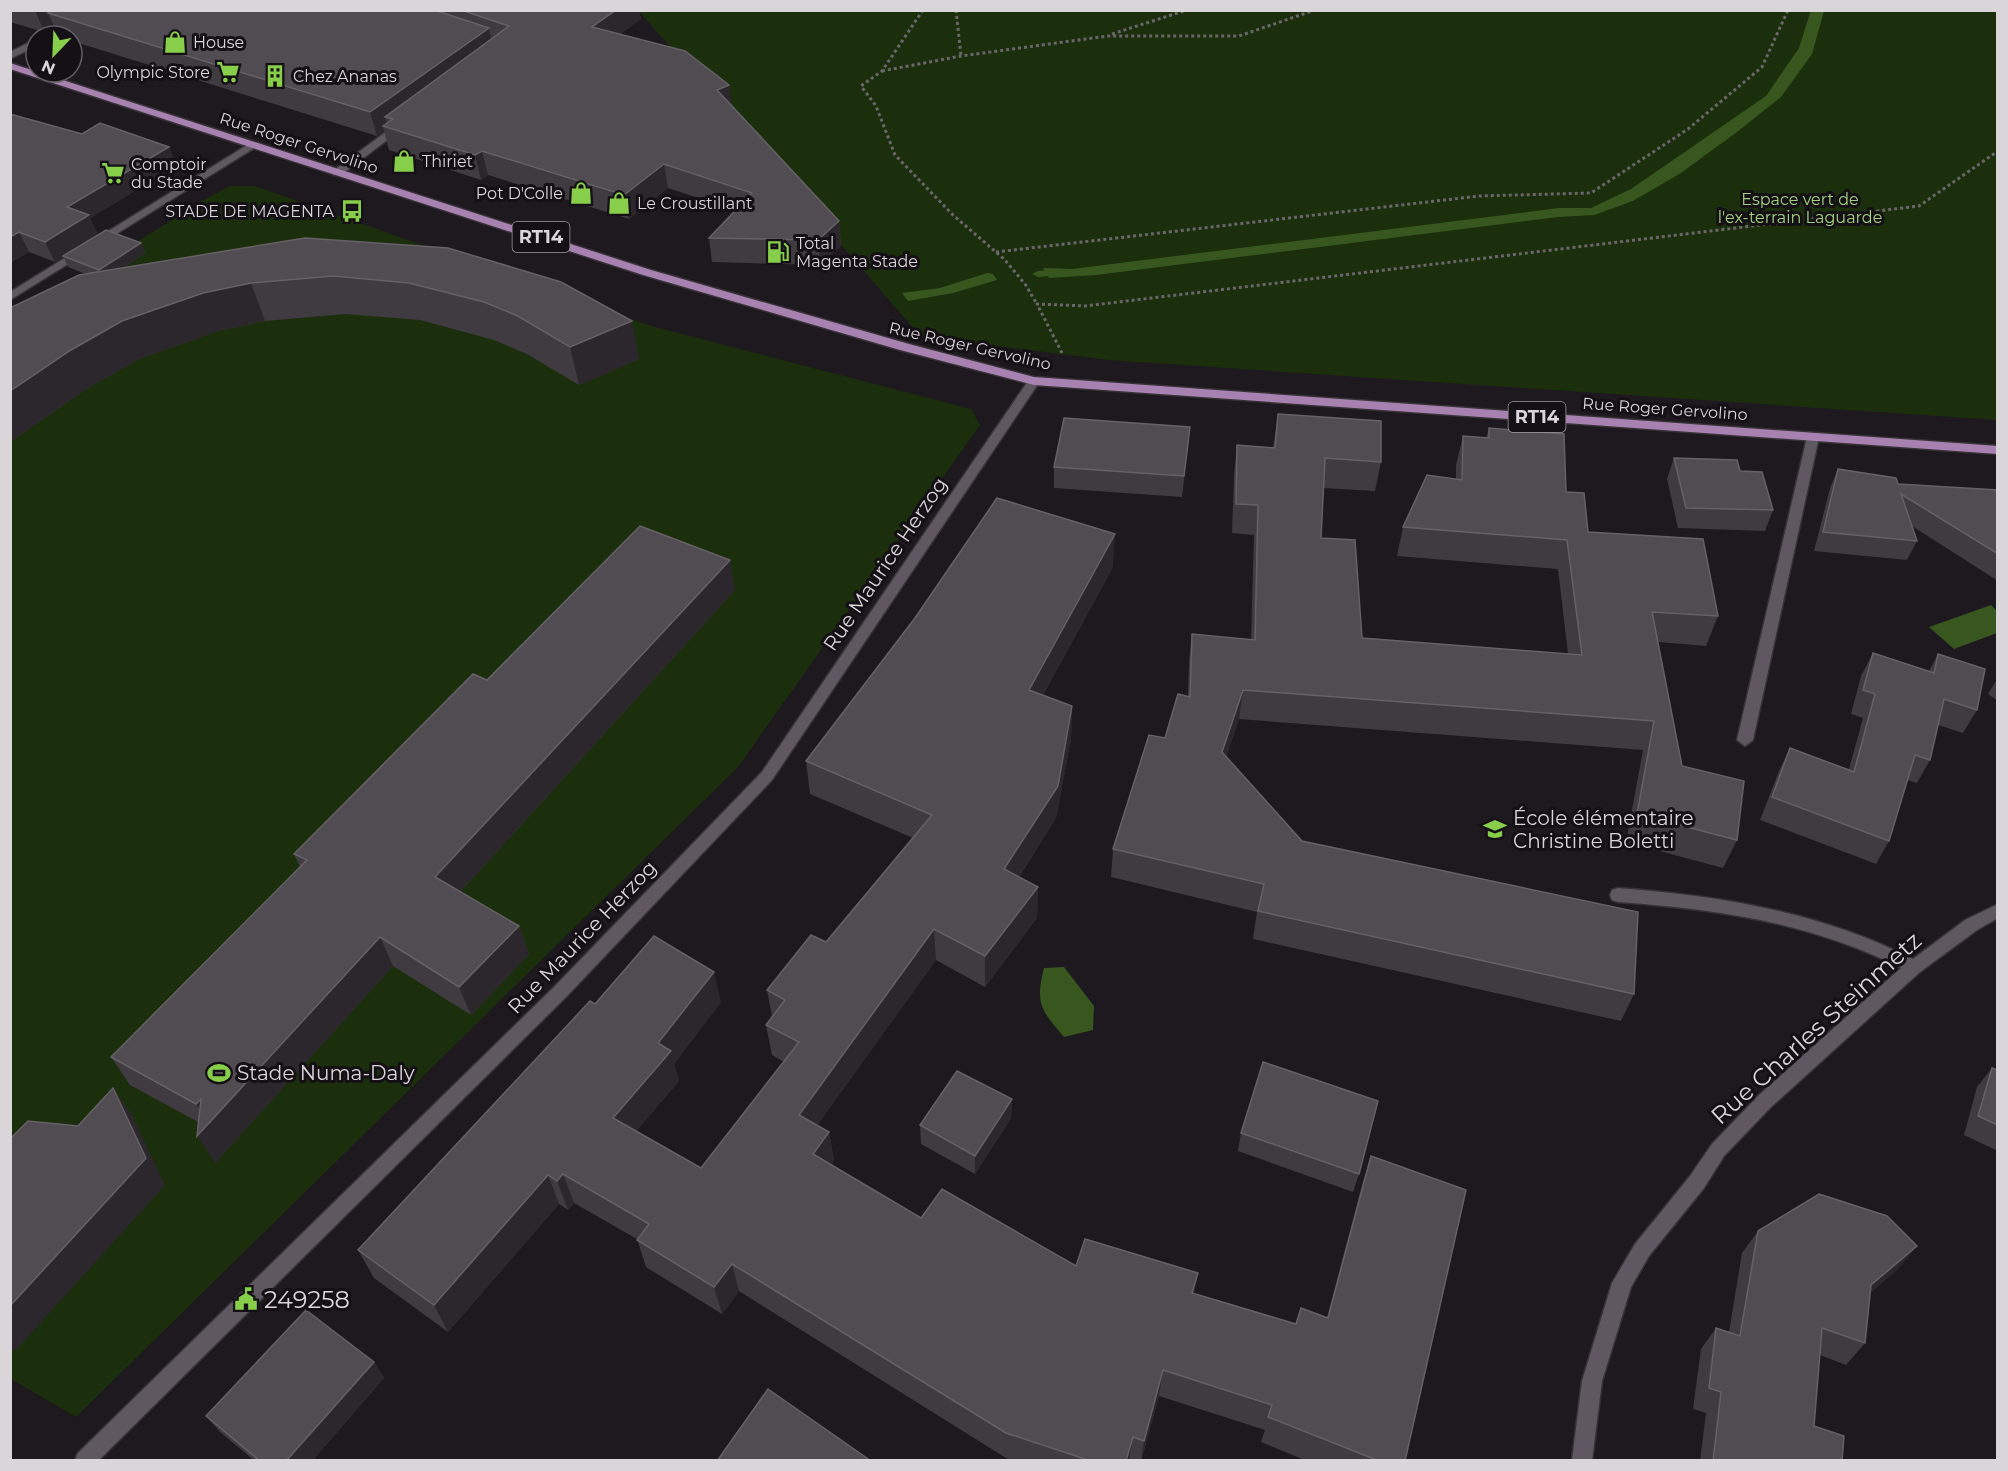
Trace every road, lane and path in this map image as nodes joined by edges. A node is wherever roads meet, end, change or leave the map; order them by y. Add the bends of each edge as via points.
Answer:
1 (94, 10) edge
2 (923, 10) edge
3 (956, 10) edge
4 (1187, 10) edge
5 (1315, 10) edge
6 (1788, 10) edge
7 (69, 24) edge
8 (1108, 36) junction
9 (24, 48) edge
10 (10, 56) edge
11 (961, 56) junction
12 (10, 66) edge
13 (882, 71) junction
14 (412, 118) edge
15 (252, 145) junction
16 (1998, 151) edge
17 (337, 173) junction
18 (996, 252) junction
19 (10, 297) edge
20 (1037, 304) junction
21 (1034, 381) junction
22 (1077, 383) junction
23 (1813, 437) junction
24 (1998, 450) edge
25 (1745, 740) dead end
26 (1618, 895) dead end
27 (1998, 910) edge
28 (1914, 967) junction
29 (85, 1461) edge
30 (1582, 1461) edge

1 - 7 street
2 - 13 path
3 - 11 path
4 - 8 path
5 - 8 path via 1239,36
6 - 18 path via 1762,67 1688,129 1591,193 1479,196
8 - 11 path
9 - 10 street
11 - 13 path
12 - 15 main road, Rue Roger Gervolino / RT14
13 - 18 path via 861,86 876,106 895,155 953,215
14 - 17 street
15 - 17 main road, Rue Roger Gervolino / RT14
15 - 19 street
16 - 20 path via 1918,206 1085,306
17 - 21 main road, Rue Roger Gervolino / RT14 via 878,342
18 - 20 path
20 - 22 path
21 - 22 main road, Rue Roger Gervolino / RT14
21 - 29 street, Rue Maurice Herzog via 766,777 561,991
22 - 23 main road, Rue Roger Gervolino / RT14
23 - 24 main road, Rue Roger Gervolino / RT14
23 - 25 street
26 - 28 street via 1709,902 1751,910 1858,940
27 - 28 street, Rue Charles Steinmetz
28 - 30 street, Rue Charles Steinmetz via 1765,1101 1718,1150 1642,1250 1622,1283 1592,1381

